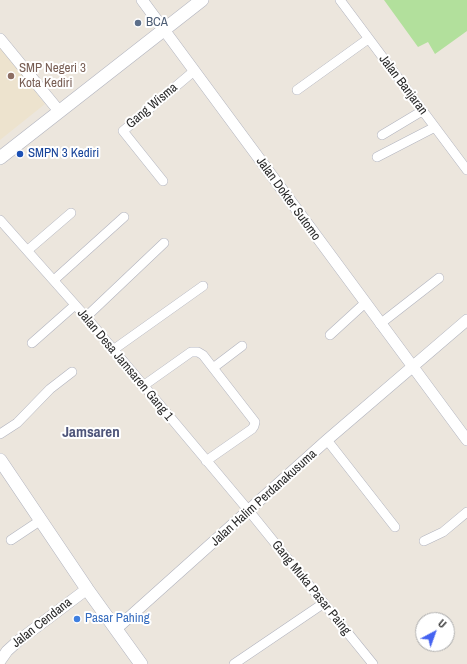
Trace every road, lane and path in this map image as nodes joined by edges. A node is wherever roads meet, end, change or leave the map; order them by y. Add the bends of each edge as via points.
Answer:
1 (142, 0) edge
2 (202, 0) edge
3 (340, 0) edge
4 (164, 30) junction
5 (0, 39) edge
6 (368, 39) junction
7 (194, 71) junction
8 (297, 90) dead end
9 (59, 111) junction
10 (422, 111) junction
11 (435, 127) junction
12 (382, 135) dead end
13 (377, 157) dead end
14 (0, 158) edge
15 (467, 170) edge
16 (163, 180) dead end
17 (71, 213) dead end
18 (124, 217) dead end
19 (0, 220) edge
20 (164, 243) dead end
21 (28, 250) junction
22 (439, 278) dead end
23 (54, 280) junction
24 (203, 286) dead end
25 (365, 303) junction
26 (75, 305) junction
27 (86, 317) junction
28 (467, 320) edge
29 (380, 324) junction
30 (330, 335) dead end
31 (32, 343) dead end
32 (242, 346) dead end
33 (113, 350) junction
34 (413, 367) junction
35 (213, 368) junction
36 (72, 372) dead end
37 (143, 386) junction
38 (0, 434) edge
39 (328, 440) junction
40 (467, 440) edge
41 (0, 460) edge
42 (206, 461) junction
43 (249, 511) junction
44 (467, 512) edge
45 (41, 520) junction
46 (395, 527) dead end
47 (11, 540) dead end
48 (424, 541) dead end
49 (87, 589) junction
50 (324, 603) junction
51 (116, 629) junction
52 (0, 661) edge
53 (141, 664) edge
54 (234, 664) edge
55 (373, 664) edge

1 - 4 street, Jalan Dokter Sutomo
2 - 4 main road
3 - 6 street, Jalan Banjaran
4 - 7 street, Jalan Dokter Sutomo
4 - 9 main road
5 - 9 street
6 - 8 street
6 - 10 street, Jalan Banjaran
7 - 16 street, Gang Wisma via 122,131
7 - 25 street, Jalan Dokter Sutomo
9 - 14 main road
10 - 11 street, Jalan Banjaran
10 - 12 street
11 - 13 street
11 - 15 street, Jalan Banjaran
17 - 21 street
18 - 23 street
19 - 21 street, Jalan Desa Jamsaren Gang 1
20 - 27 street
21 - 23 street, Jalan Desa Jamsaren Gang 1
22 - 29 street
23 - 26 street, Jalan Desa Jamsaren Gang 1
24 - 33 street
25 - 29 street, Jalan Dokter Sutomo
25 - 30 street
26 - 27 street, Jalan Desa Jamsaren Gang 1
26 - 31 street
27 - 33 street, Jalan Desa Jamsaren Gang 1
28 - 34 street, Jalan Halim Perdanakusuma
29 - 34 street, Jalan Dokter Sutomo
32 - 35 street
33 - 37 street, Jalan Desa Jamsaren Gang 1
34 - 39 street, Jalan Halim Perdanakusuma
34 - 40 street, Jalan Dokter Sutomo
35 - 37 street via 203,355 191,352
35 - 42 street via 254,419 255,424 252,429
36 - 38 street via 50,389 17,423
37 - 42 street, Jalan Desa Jamsaren Gang 1
39 - 43 street, Jalan Halim Perdanakusuma
39 - 46 street
41 - 45 main road
42 - 43 street, Jalan Desa Jamsaren Gang 1
43 - 50 street, Gang Muka Pasar Paing
43 - 51 street, Jalan Halim Perdanakusuma
44 - 48 street via 443,532
45 - 47 street
45 - 49 main road
49 - 51 main road
49 - 52 street, Jalan Cendana via 18,641
50 - 54 street
50 - 55 street, Gang Muka Pasar Paing
51 - 53 main road

